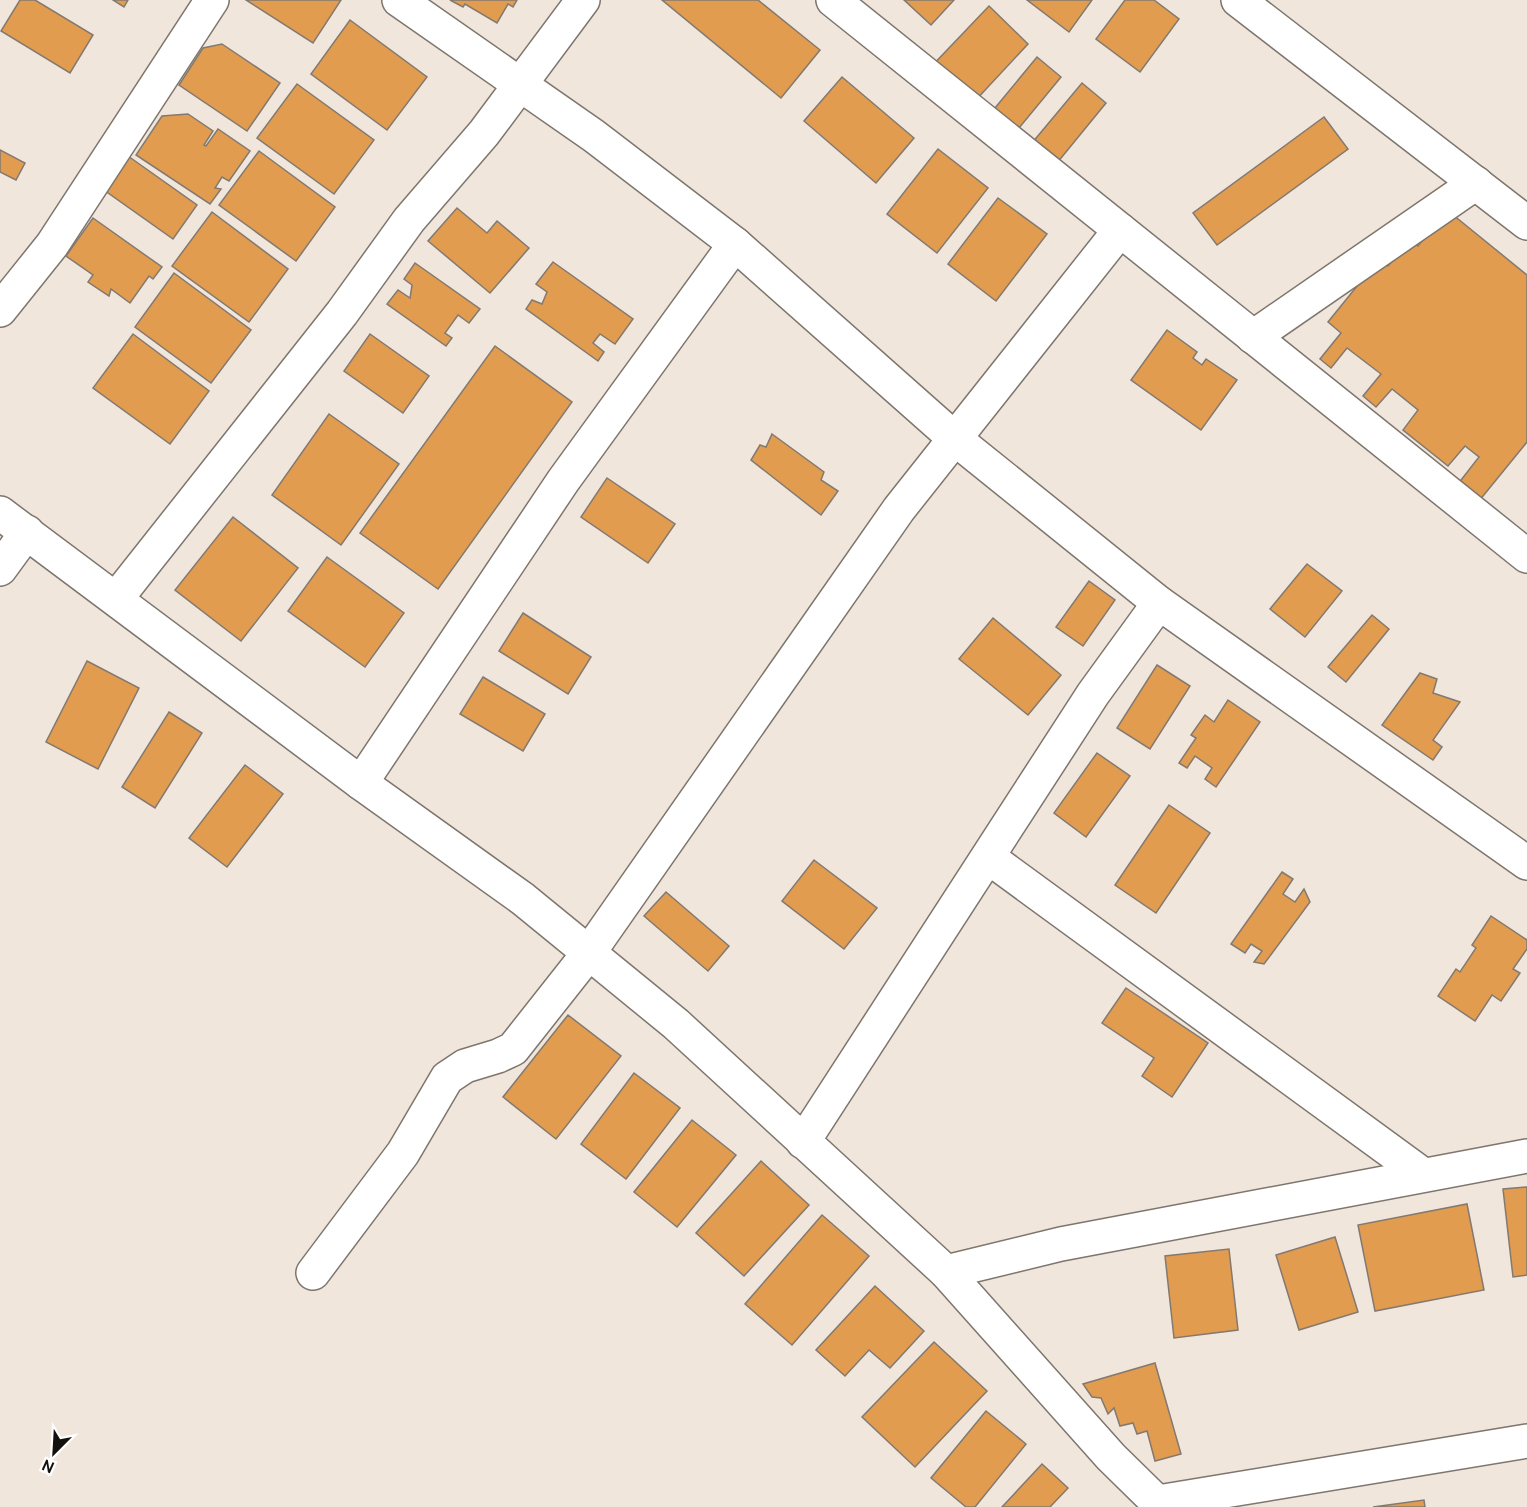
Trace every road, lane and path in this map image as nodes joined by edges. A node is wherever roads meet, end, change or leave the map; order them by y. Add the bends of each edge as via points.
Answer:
1 (212, 0) edge
2 (399, 0) edge
3 (583, 0) edge
4 (833, 0) edge
5 (1238, 0) edge
6 (520, 85) junction
7 (1476, 183) junction
8 (1527, 223) edge
9 (1120, 230) junction
10 (735, 244) junction
11 (0, 310) edge
12 (1253, 336) junction
13 (954, 438) junction
14 (0, 513) edge
15 (27, 532) junction
16 (1527, 556) edge
17 (0, 569) edge
18 (116, 599) junction
19 (1159, 603) junction
20 (361, 783) junction
21 (988, 856) junction
22 (1527, 863) edge
23 (588, 954) junction
24 (802, 1142) junction
25 (1527, 1156) edge
26 (1422, 1174) junction
27 (946, 1272) junction
28 (313, 1273) dead end
29 (1527, 1441) edge
30 (1160, 1504) edge

1 - 11 street via 52,245
2 - 6 street
3 - 6 street
4 - 9 street
5 - 7 street
6 - 10 street
6 - 18 street via 409,220 342,313
7 - 8 street
7 - 12 street
9 - 12 street
9 - 13 street
10 - 13 street
10 - 20 street via 563,481
12 - 16 street
13 - 19 street
13 - 23 street via 899,509
14 - 15 street
15 - 17 street
15 - 18 street
18 - 20 street
19 - 21 street via 1093,694
19 - 22 street
20 - 23 street via 523,898
21 - 24 street
21 - 26 street
23 - 24 street via 676,1024
23 - 28 street via 513,1049 465,1066 447,1078 403,1153
24 - 27 street
25 - 26 street
26 - 27 street via 1061,1244
27 - 30 street via 1111,1458
29 - 30 street

